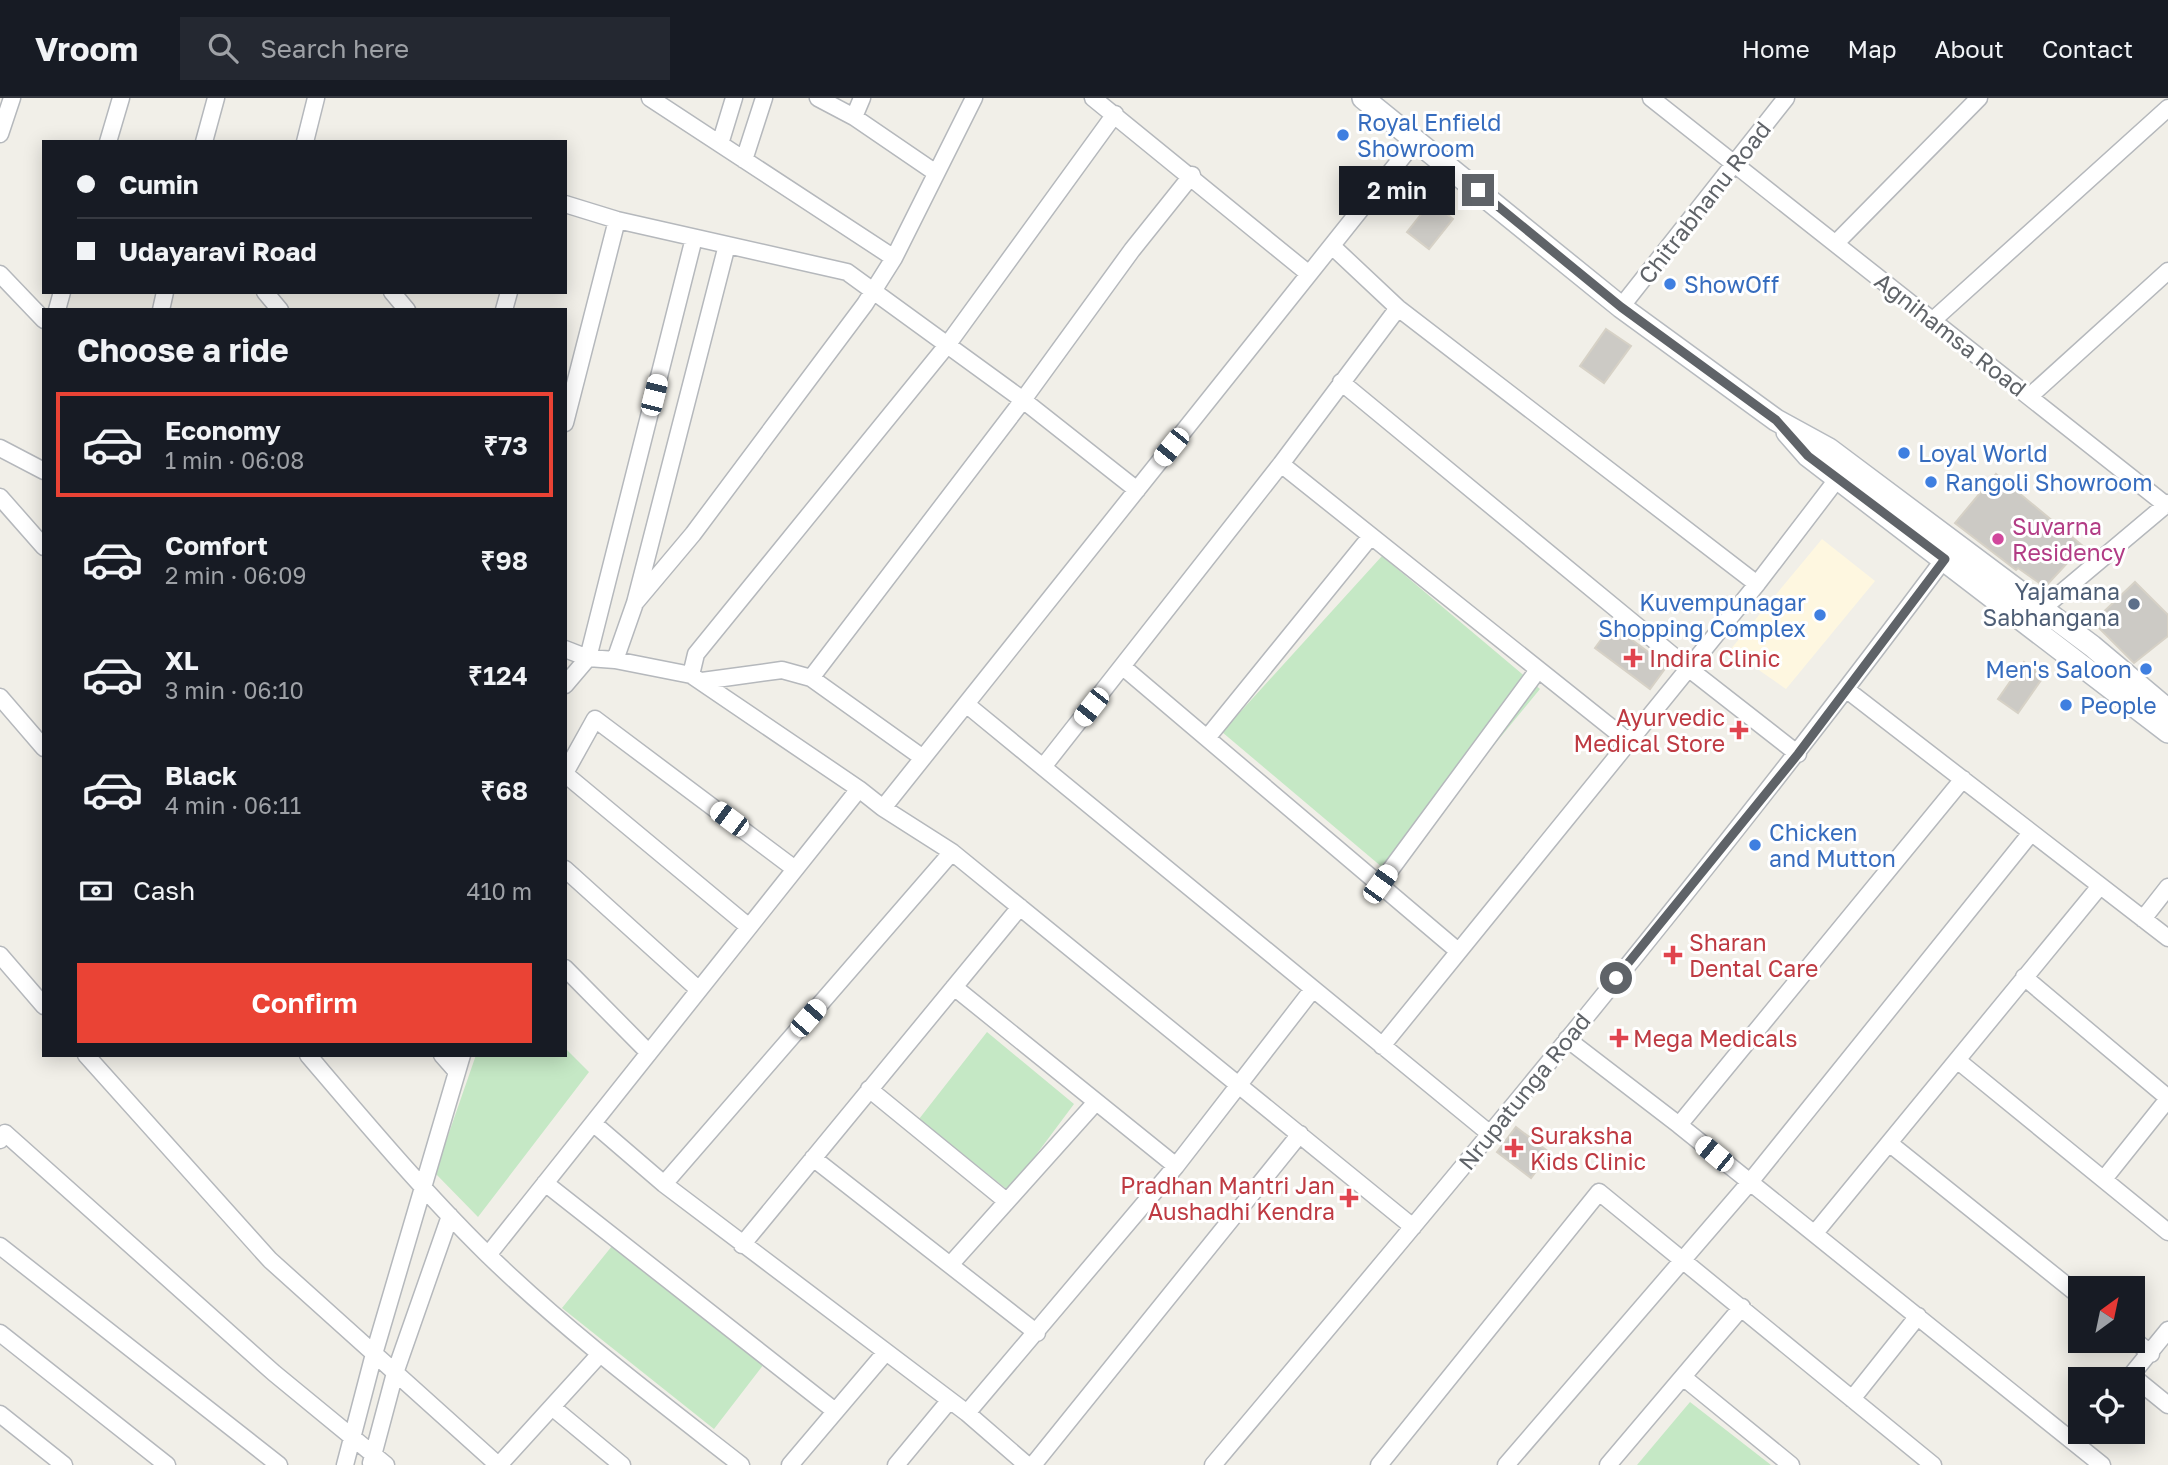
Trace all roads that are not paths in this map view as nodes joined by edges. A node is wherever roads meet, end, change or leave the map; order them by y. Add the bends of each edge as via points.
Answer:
1 (12, 98) edge
2 (121, 98) edge
3 (216, 98) edge
4 (316, 98) edge
5 (650, 98) edge
6 (734, 98) edge
7 (764, 98) edge
8 (818, 98) edge
9 (862, 98) edge
10 (974, 98) edge
11 (1093, 98) edge
12 (1363, 98) edge
13 (1651, 98) edge
14 (1786, 98) edge
15 (1979, 98) edge
16 (2168, 108) edge
17 (1115, 114) junction
18 (854, 117) junction
19 (0, 134) edge
20 (109, 140) edge
21 (205, 140) edge
22 (306, 140) edge
23 (1416, 140) junction
24 (720, 144) junction
25 (744, 160) junction
26 (1735, 164) junction
27 (936, 173) junction
28 (1192, 175) junction
29 (567, 205) edge
30 (617, 220) junction
31 (694, 238) junction
32 (1836, 243) junction
33 (727, 245) junction
34 (1332, 246) junction
35 (894, 258) junction
36 (2168, 271) edge
37 (0, 274) edge
38 (1309, 274) junction
39 (873, 290) junction
40 (267, 294) edge
41 (394, 294) edge
42 (1398, 307) junction
43 (1621, 307) junction
44 (278, 308) edge
45 (405, 308) edge
46 (42, 318) edge
47 (1932, 321) junction
48 (948, 344) junction
49 (1342, 382) junction
50 (2030, 396) junction
51 (1023, 400) junction
52 (567, 415) edge
53 (1776, 420) junction
54 (0, 448) edge
55 (1282, 464) junction
56 (42, 470) edge
57 (1838, 478) junction
58 (1137, 490) junction
59 (0, 496) edge
60 (2167, 504) edge
61 (1371, 536) junction
62 (42, 545) edge
63 (1950, 552) junction
64 (1757, 584) junction
65 (635, 603) junction
66 (2036, 616) junction
67 (567, 650) edge
68 (588, 658) junction
69 (615, 660) junction
70 (1123, 667) junction
71 (1688, 668) junction
72 (1538, 670) junction
73 (696, 678) junction
74 (811, 678) junction
75 (567, 683) edge
76 (1847, 690) junction
77 (0, 696) edge
78 (966, 704) junction
79 (2168, 710) edge
80 (2168, 732) edge
81 (1207, 738) junction
82 (1628, 741) junction
83 (42, 746) edge
84 (1798, 754) junction
85 (923, 758) junction
86 (1044, 767) junction
87 (567, 770) edge
88 (567, 776) edge
89 (1963, 779) junction
90 (859, 789) junction
91 (883, 808) junction
92 (2031, 833) junction
93 (952, 852) junction
94 (795, 869) junction
95 (567, 871) edge
96 (1380, 884) junction
97 (2100, 886) junction
98 (2168, 887) edge
99 (1020, 907) junction
100 (2143, 919) junction
101 (750, 927) junction
102 (2168, 938) edge
103 (1458, 951) junction
104 (0, 955) edge
105 (567, 970) edge
106 (2024, 976) junction
107 (954, 987) junction
108 (1313, 989) junction
109 (699, 990) junction
110 (42, 1004) edge
111 (1567, 1039) junction
112 (1382, 1046) junction
113 (649, 1053) junction
114 (88, 1057) edge
115 (310, 1057) edge
116 (445, 1057) edge
117 (461, 1057) edge
118 (1957, 1060) junction
119 (457, 1072) junction
120 (1239, 1087) junction
121 (869, 1089) junction
122 (2168, 1098) edge
123 (1096, 1102) junction
124 (593, 1123) junction
125 (1679, 1125) junction
126 (1489, 1133) junction
127 (1300, 1134) junction
128 (0, 1140) edge
129 (1889, 1143) junction
130 (813, 1158) junction
131 (1176, 1166) junction
132 (2104, 1179) junction
133 (1750, 1182) junction
134 (545, 1183) junction
135 (664, 1184) junction
136 (424, 1190) junction
137 (1005, 1200) junction
138 (450, 1216) junction
139 (1413, 1227) junction
140 (2168, 1232) edge
141 (1815, 1233) junction
142 (742, 1245) junction
143 (0, 1246) edge
144 (488, 1255) junction
145 (1682, 1260) junction
146 (950, 1265) junction
147 (2068, 1287) edge
148 (1742, 1307) junction
149 (1918, 1317) junction
150 (2168, 1330) edge
151 (0, 1333) edge
152 (1037, 1333) junction
153 (2146, 1350) edge
154 (885, 1353) junction
155 (374, 1354) junction
156 (600, 1354) junction
157 (2151, 1354) junction
158 (2139, 1367) edge
159 (395, 1373) junction
160 (1683, 1377) junction
161 (2145, 1388) edge
162 (1852, 1399) junction
163 (949, 1401) junction
164 (2168, 1405) edge
165 (552, 1407) junction
166 (835, 1411) junction
167 (967, 1413) junction
168 (0, 1414) edge
169 (2068, 1429) edge
170 (352, 1437) junction
171 (2085, 1444) edge
172 (377, 1462) edge
173 (901, 1463) edge
174 (1510, 1464) edge
175 (64, 1465) edge
176 (167, 1465) edge
177 (279, 1465) edge
178 (345, 1465) edge
179 (498, 1465) edge
180 (622, 1465) edge
181 (741, 1465) edge
182 (790, 1465) edge
183 (1027, 1465) edge
184 (1033, 1465) edge
185 (1213, 1465) edge
186 (1379, 1465) edge
187 (1608, 1465) edge
188 (1791, 1465) edge
189 (1933, 1465) edge
190 (2102, 1465) edge

1 - 19 street
2 - 20 street
3 - 21 street
4 - 22 street
5 - 24 street
6 - 24 street
7 - 25 street
8 - 18 street
9 - 18 street
10 - 27 street
11 - 17 street
12 - 23 street
13 - 26 street, Agnihamsa Road
14 - 26 street, Chitrabhanu Road
15 - 32 street
16 - 47 street
17 - 28 street
17 - 48 street
18 - 27 street
23 - 34 street
23 - 43 street
24 - 25 street
25 - 35 street
26 - 32 street, Agnihamsa Road
26 - 43 street, Chitrabhanu Road
27 - 35 street
28 - 38 street
28 - 51 street
29 - 30 street
30 - 31 street
30 - 52 street
31 - 33 street
31 - 68 street
32 - 47 street, Agnihamsa Road
33 - 39 street via 847,272
33 - 65 street
34 - 38 street
34 - 42 street
35 - 39 street
36 - 50 street
37 - 46 street
38 - 58 street
39 - 48 street
39 - 65 street via 693,534
40 - 44 street
41 - 45 street
42 - 49 street
42 - 64 street
43 - 53 street
47 - 50 street, Agnihamsa Road
48 - 51 street
48 - 73 street via 696,654
49 - 55 street
49 - 71 street
50 - 60 street, Agnihamsa Road
51 - 58 street
51 - 74 street
53 - 57 street via 1808,456
53 - 63 street via 1829,449
54 - 56 street
55 - 61 street
55 - 70 street
57 - 63 street
57 - 64 street
58 - 78 street
59 - 62 street
60 - 66 street
61 - 72 street
61 - 81 street
63 - 66 street
63 - 76 street, Nrupatunga Road
64 - 71 street
65 - 69 street
66 - 79 street via 2092,646
66 - 80 street
67 - 68 street
68 - 69 street
68 - 75 street
69 - 73 street
70 - 81 street
70 - 86 street
71 - 82 street
71 - 84 street
72 - 82 street
72 - 96 street
73 - 74 street via 782,670
73 - 90 street
74 - 85 street
76 - 84 street, Nrupatunga Road
76 - 89 street
77 - 83 street
78 - 85 street
78 - 86 street
81 - 96 street
82 - 103 street
84 - 111 street, Nrupatunga Road
85 - 91 street
86 - 108 street
87 - 94 street via 595,719
88 - 101 street
89 - 92 street
89 - 125 street
90 - 91 street
90 - 94 street
91 - 93 street
92 - 97 street
92 - 133 street
93 - 99 street
93 - 135 street
94 - 101 street
95 - 109 street
96 - 103 street
97 - 100 street
97 - 106 street
98 - 100 street
99 - 107 street
99 - 120 street
100 - 102 street
101 - 109 street
103 - 112 street
104 - 110 street
105 - 113 street
106 - 118 street
106 - 122 street
107 - 121 street
107 - 123 street
108 - 112 street
108 - 120 street
109 - 113 street
111 - 125 street
111 - 126 street, Nrupatunga Road
112 - 126 street
113 - 124 street
114 - 155 street via 270,1261
115 - 136 street
116 - 119 street
117 - 119 street
118 - 129 street
118 - 132 street
119 - 136 street
120 - 127 street
120 - 131 street
121 - 130 street
121 - 137 street
122 - 132 street
123 - 131 street
123 - 137 street
124 - 134 street
124 - 135 street
125 - 133 street
126 - 139 street, Nrupatunga Road
127 - 139 street
127 - 184 street
128 - 170 street via 5,1133
129 - 141 street
129 - 147 street
130 - 142 street
130 - 146 street
131 - 152 street
132 - 140 street
133 - 141 street
133 - 145 street
134 - 144 street
134 - 166 street
135 - 142 street
136 - 138 street
136 - 155 street
137 - 146 street
138 - 144 street
138 - 159 street
139 - 185 street, Nrupatunga Road
141 - 149 street
142 - 154 street
143 - 177 street
144 - 156 street
145 - 148 street
145 - 174 street
145 - 186 street via 1599,1192
146 - 152 street
148 - 160 street
148 - 162 street
149 - 162 street
149 - 169 street
150 - 157 street
151 - 176 street
152 - 167 street
153 - 157 street
154 - 163 street
154 - 166 street
155 - 159 street
155 - 170 street
156 - 165 street
156 - 181 street
157 - 158 street
159 - 172 street
159 - 179 street
160 - 187 street
160 - 188 street
161 - 164 street
162 - 189 street
163 - 167 street
163 - 173 street
165 - 179 street
165 - 180 street
166 - 182 street
167 - 183 street
168 - 175 street
170 - 172 street
170 - 178 street
171 - 190 street

